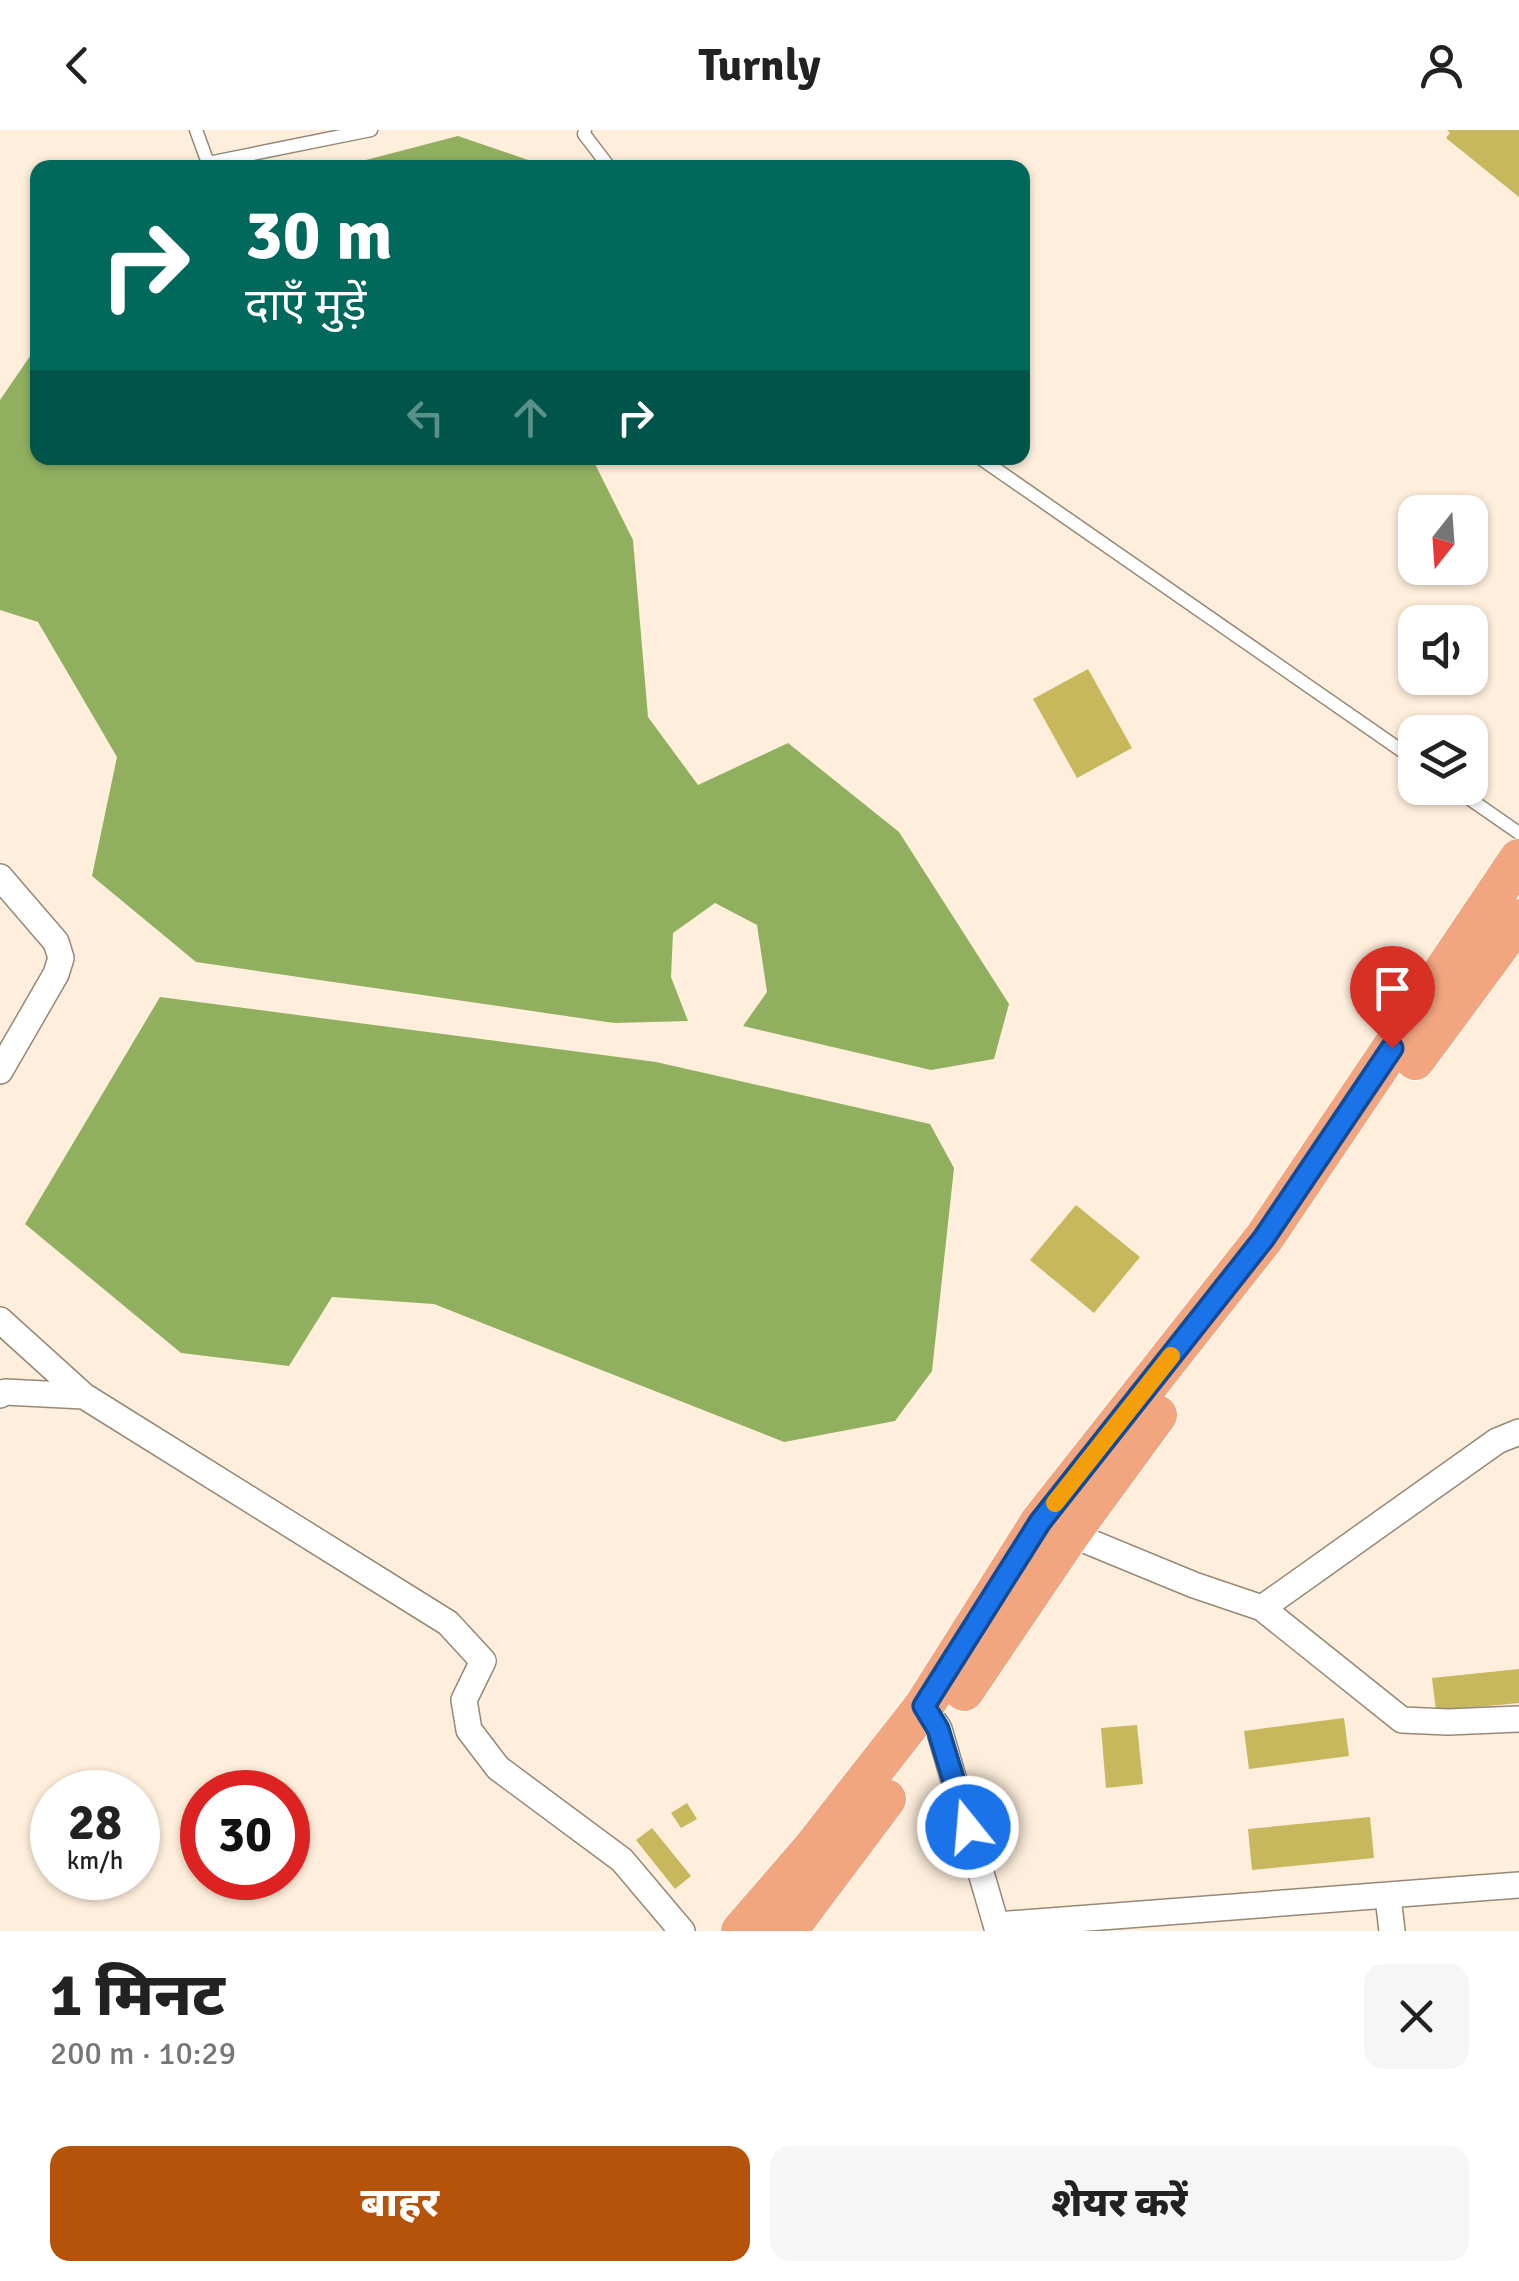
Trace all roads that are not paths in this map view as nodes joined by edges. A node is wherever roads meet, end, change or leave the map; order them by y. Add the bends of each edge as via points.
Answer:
1 (196, 130) edge
2 (371, 130) edge
3 (585, 130) edge
4 (207, 160) edge
5 (223, 160) edge
6 (604, 160) edge
7 (990, 465) edge
8 (1398, 748) edge
9 (1479, 805) edge
10 (1519, 833) edge
11 (1519, 859) edge
12 (0, 877) edge
13 (1519, 919) edge
14 (0, 1071) edge
15 (0, 1320) edge
16 (0, 1395) edge
17 (84, 1396) junction
18 (1519, 1432) edge
19 (1055, 1528) junction
20 (1262, 1608) junction
21 (931, 1718) junction
22 (1519, 1718) edge
23 (1519, 1884) edge
24 (1388, 1897) junction
25 (1138, 1922) edge
26 (997, 1928) edge
27 (682, 1931) edge
28 (741, 1931) edge
29 (787, 1931) edge
30 (1392, 1931) edge

1 - 4 lane
2 - 5 lane
3 - 6 lane
7 - 8 lane
9 - 10 lane
11 - 19 main road via 1264,1238
12 - 14 street via 56,942 61,958
13 - 19 main road
15 - 17 street
16 - 17 street
17 - 27 street via 448,1624 483,1661 464,1700 469,1730 498,1768 622,1860
18 - 20 street via 1497,1441
19 - 20 street
19 - 21 main road
20 - 22 street via 1402,1720
21 - 26 street
21 - 28 main road
21 - 29 main road
23 - 24 street
24 - 25 street
24 - 30 street
25 - 26 street

